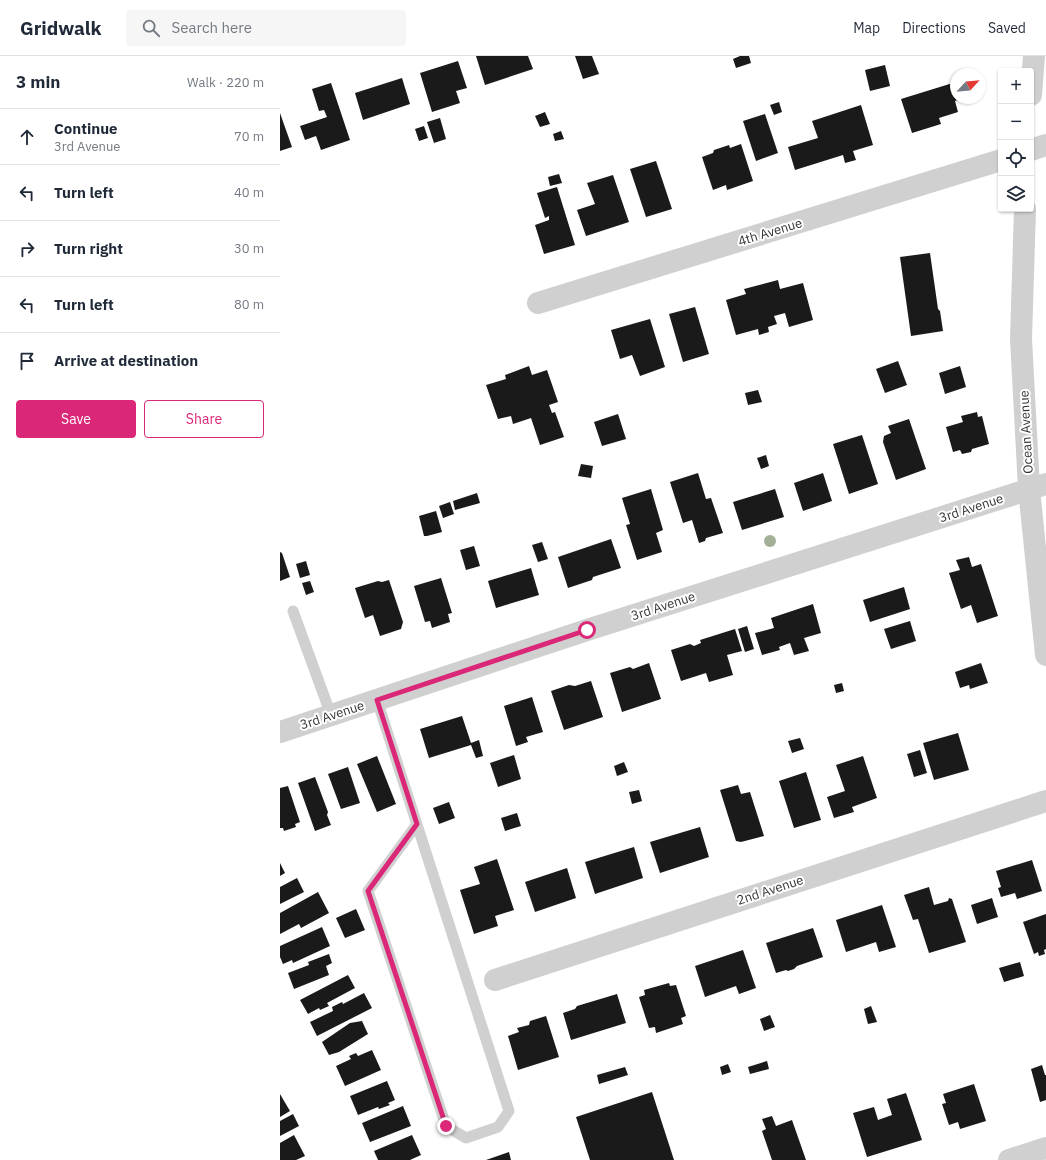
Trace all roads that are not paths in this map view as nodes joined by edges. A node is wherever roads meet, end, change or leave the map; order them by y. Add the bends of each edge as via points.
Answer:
1 (1034, 56) edge
2 (1033, 68) edge
3 (1046, 145) edge
4 (1034, 149) edge
5 (998, 161) edge
6 (1025, 212) edge
7 (538, 303) dead end
8 (1037, 486) edge
9 (294, 611) dead end
10 (1046, 654) edge
11 (377, 700) junction
12 (331, 715) junction
13 (280, 732) edge
14 (1046, 801) edge
15 (417, 824) junction
16 (495, 980) dead end
17 (1046, 1148) edge
18 (1009, 1160) edge

1 - 2 street
3 - 4 street
5 - 7 street, 4th Avenue
6 - 8 street, Ocean Avenue via 1021,339
8 - 10 street, Ocean Avenue
8 - 11 street, 3rd Avenue
9 - 12 lane
11 - 12 street, 3rd Avenue
11 - 15 lane
12 - 13 street, 3rd Avenue
14 - 16 street, 2nd Avenue
15 - 15 lane via 509,1111 498,1127 466,1138 446,1126 368,891
17 - 18 street

